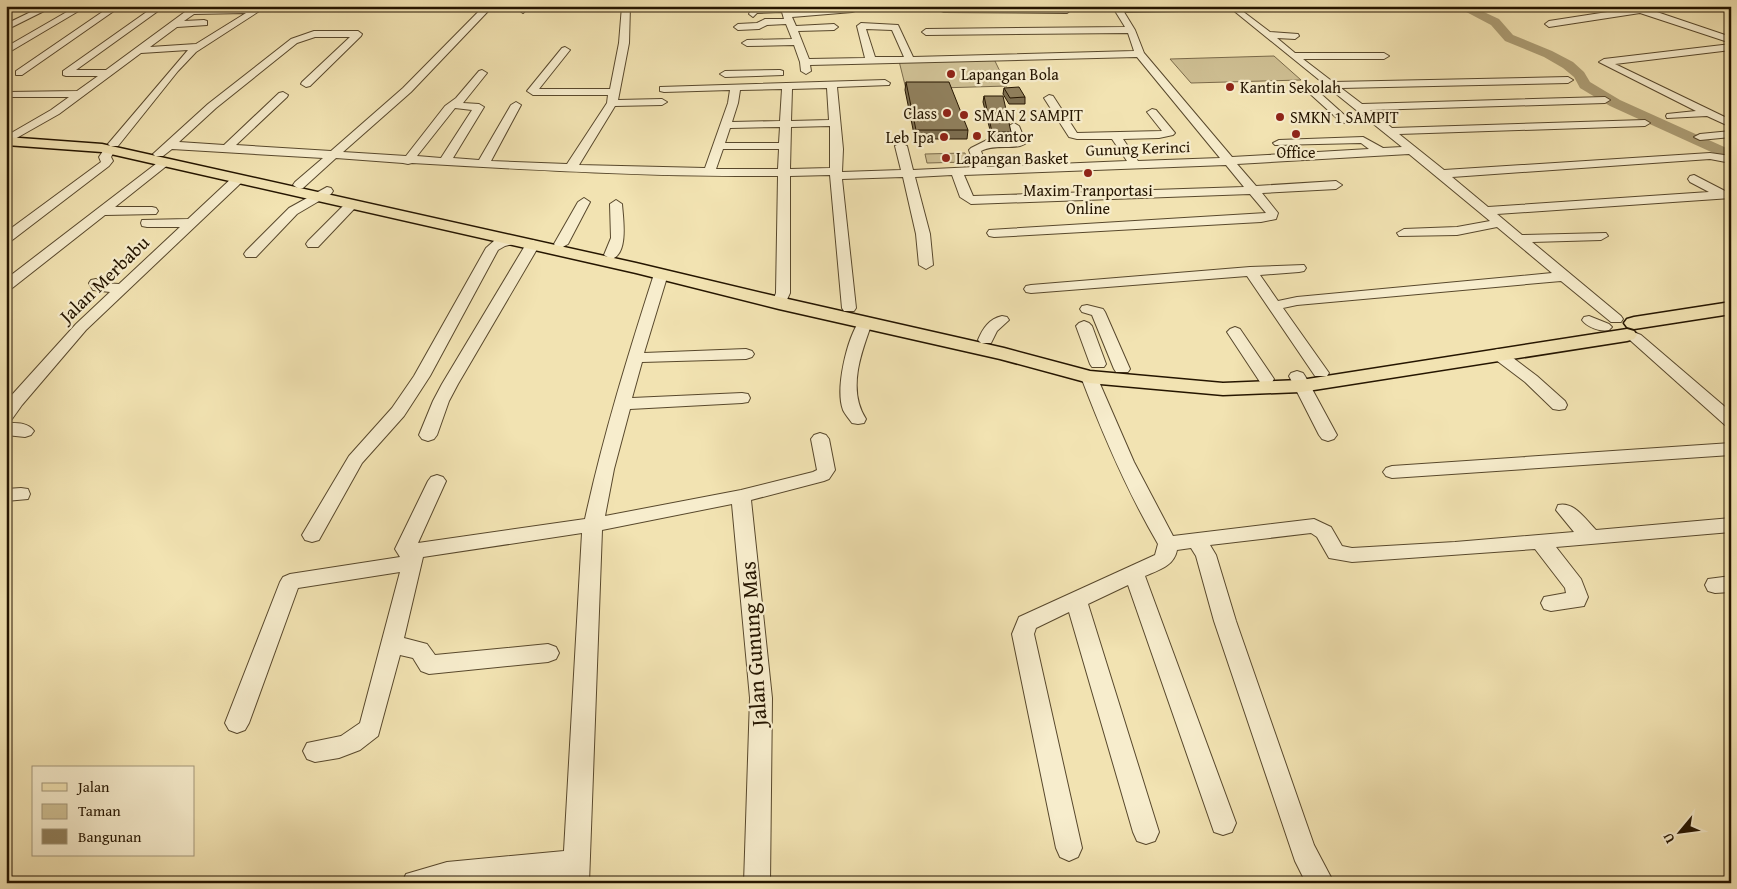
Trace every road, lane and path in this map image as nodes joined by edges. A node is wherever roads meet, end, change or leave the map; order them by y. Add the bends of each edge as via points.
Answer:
1 (50, 6) edge
2 (83, 6) edge
3 (118, 6) edge
4 (161, 6) edge
5 (488, 6) edge
6 (626, 6) edge
7 (853, 6) edge
8 (932, 6) edge
9 (1628, 6) edge
10 (1659, 6) edge
11 (1233, 7) edge
12 (1291, 7) edge
13 (260, 8) edge
14 (1013, 8) edge
15 (196, 9) edge
16 (1176, 9) dead end
17 (236, 10) junction
18 (1067, 10) dead end
19 (1641, 11) junction
20 (753, 14) dead end
21 (1119, 14) edge
22 (788, 16) edge
23 (174, 24) junction
24 (204, 24) dead end
25 (1549, 24) dead end
26 (6, 26) edge
27 (228, 27) junction
28 (738, 27) dead end
29 (834, 27) dead end
30 (1131, 30) junction
31 (926, 32) dead end
32 (1267, 35) junction
33 (158, 36) junction
34 (1295, 36) dead end
35 (116, 37) junction
36 (67, 40) junction
37 (1731, 40) edge
38 (6, 41) edge
39 (20, 42) junction
40 (747, 43) dead end
41 (1281, 46) junction
42 (1369, 46) dead end
43 (802, 47) junction
44 (1731, 47) edge
45 (196, 48) junction
46 (1707, 49) junction
47 (141, 50) junction
48 (565, 50) dead end
49 (6, 51) edge
50 (1140, 54) junction
51 (1293, 56) junction
52 (1384, 56) dead end
53 (1731, 58) edge
54 (910, 60) junction
55 (871, 61) junction
56 (805, 62) junction
57 (1523, 71) dead end
58 (19, 72) dead end
59 (109, 73) junction
60 (482, 73) dead end
61 (725, 74) dead end
62 (1317, 75) junction
63 (796, 76) junction
64 (1568, 80) dead end
65 (885, 83) dead end
66 (306, 84) dead end
67 (832, 84) junction
68 (809, 85) junction
69 (735, 87) junction
70 (1334, 87) junction
71 (664, 89) dead end
72 (12, 94) dead end
73 (79, 94) junction
74 (283, 95) dead end
75 (613, 97) junction
76 (1049, 98) dead end
77 (1605, 100) dead end
78 (662, 102) dead end
79 (454, 104) junction
80 (516, 106) dead end
81 (1360, 107) junction
82 (1152, 112) dead end
83 (1709, 113) junction
84 (1671, 116) dead end
85 (1393, 119) dead end
86 (1409, 119) dead end
87 (1345, 120) dead end
88 (1375, 120) junction
89 (1440, 120) dead end
90 (1729, 121) edge
91 (835, 123) junction
92 (1645, 123) dead end
93 (787, 124) junction
94 (725, 125) junction
95 (1014, 126) dead end
96 (1389, 132) junction
97 (1731, 134) edge
98 (1115, 135) junction
99 (1700, 137) dead end
100 (9, 138) edge
101 (1279, 143) dead end
102 (719, 146) junction
103 (786, 146) junction
104 (900, 146) dead end
105 (112, 147) junction
106 (226, 149) junction
107 (1411, 150) junction
108 (1381, 152) junction
109 (164, 154) junction
110 (1026, 155) junction
111 (334, 156) junction
112 (1731, 160) edge
113 (408, 161) junction
114 (1228, 161) junction
115 (444, 163) junction
116 (483, 164) junction
117 (1139, 164) junction
118 (1048, 167) junction
119 (206, 168) junction
120 (570, 169) junction
121 (1003, 169) junction
122 (982, 170) junction
123 (957, 171) junction
124 (709, 173) junction
125 (907, 173) junction
126 (784, 174) junction
127 (836, 174) junction
128 (1440, 174) junction
129 (238, 179) junction
130 (1694, 179) dead end
131 (299, 185) junction
132 (1336, 185) dead end
133 (1253, 191) junction
134 (1158, 192) junction
135 (321, 194) junction
136 (1727, 194) edge
137 (1061, 196) junction
138 (1017, 198) junction
139 (584, 202) dead end
140 (351, 204) junction
141 (616, 204) dead end
142 (103, 211) junction
143 (1484, 211) junction
144 (193, 223) junction
145 (1499, 223) junction
146 (994, 233) dead end
147 (1404, 233) dead end
148 (1601, 236) dead end
149 (6, 238) edge
150 (1519, 239) junction
151 (513, 240) junction
152 (313, 244) dead end
153 (533, 244) junction
154 (561, 244) junction
155 (250, 254) dead end
156 (611, 255) junction
157 (639, 265) junction
158 (926, 265) dead end
159 (1299, 268) dead end
160 (1250, 271) junction
161 (661, 274) junction
162 (1565, 276) junction
163 (96, 283) dead end
164 (6, 286) edge
165 (122, 288) junction
166 (1031, 289) dead end
167 (781, 298) junction
168 (1275, 306) junction
169 (849, 308) junction
170 (1731, 308) edge
171 (1087, 309) dead end
172 (1731, 319) edge
173 (1002, 320) dead end
174 (865, 323) junction
175 (1084, 326) dead end
176 (1621, 328) junction
177 (1235, 332) dead end
178 (986, 340) junction
179 (746, 354) dead end
180 (1498, 354) junction
181 (635, 358) junction
182 (1122, 369) junction
183 (1094, 371) junction
184 (1321, 373) junction
185 (1266, 379) junction
186 (1299, 381) junction
187 (742, 398) dead end
188 (623, 404) junction
189 (1559, 405) dead end
190 (6, 415) edge
191 (1729, 418) edge
192 (858, 419) dead end
193 (6, 429) edge
194 (25, 432) dead end
195 (428, 435) dead end
196 (1328, 435) dead end
197 (820, 439) dead end
198 (1731, 449) edge
199 (1392, 472) dead end
200 (437, 481) dead end
201 (741, 496) junction
202 (1565, 510) dead end
203 (593, 525) junction
204 (1731, 525) edge
205 (312, 535) dead end
206 (1590, 537) junction
207 (1196, 540) junction
208 (1540, 541) junction
209 (1168, 544) junction
210 (413, 557) junction
211 (1134, 573) junction
212 (1076, 600) junction
213 (1551, 603) dead end
214 (392, 644) junction
215 (548, 653) dead end
216 (237, 723) dead end
217 (315, 751) dead end
218 (1223, 823) dead end
219 (1146, 832) dead end
220 (1069, 848) dead end
221 (576, 873) edge
222 (415, 883) edge
223 (757, 883) edge
224 (1320, 883) edge

1 - 26 street
2 - 39 street
3 - 36 street
4 - 35 street
5 - 111 street via 407,90
6 - 75 street via 624,43
7 - 22 street via 852,10
8 - 14 street via 944,9
9 - 19 street
10 - 19 street
11 - 12 street
11 - 32 street
13 - 17 street
13 - 27 street
14 - 18 street
15 - 17 street
15 - 23 street
16 - 21 street
17 - 27 street via 216,25
19 - 25 street
19 - 37 street
20 - 22 street via 754,11
21 - 30 street
22 - 28 street via 759,26
22 - 29 street
22 - 43 street
23 - 24 street
23 - 33 street
27 - 45 street
30 - 31 street
30 - 50 street
32 - 34 street
32 - 41 street
33 - 35 street
33 - 47 street
35 - 36 street
35 - 59 street via 66,74
36 - 39 street
36 - 58 street
38 - 39 street
39 - 49 street
40 - 43 street
41 - 42 street
41 - 51 street
43 - 56 street
44 - 46 street
45 - 47 street
45 - 105 street
46 - 53 street
46 - 83 street via 1604,62
47 - 59 street
48 - 75 street via 532,92
50 - 54 street via 988,52
50 - 114 street
51 - 52 street
51 - 62 street
54 - 55 street
54 - 55 street via 897,28 861,26
55 - 56 street
56 - 63 street
57 - 62 street
59 - 73 street
60 - 79 street
61 - 63 street
62 - 70 street
63 - 68 street
63 - 68 street
63 - 69 street
63 - 93 street
64 - 70 street
65 - 67 street
66 - 109 street via 358,34 320,34 294,41 212,106
67 - 68 street
67 - 91 street
69 - 71 street
69 - 94 street
70 - 81 street
70 - 87 street via 1312,92
72 - 73 street
73 - 100 street
74 - 106 street
75 - 78 street
75 - 120 street
76 - 98 street via 1074,135
77 - 81 street
79 - 113 street
79 - 115 street via 479,107
80 - 116 street
81 - 88 street
82 - 98 street via 1169,133
83 - 84 street
83 - 90 street
85 - 88 street
86 - 89 street
88 - 96 street
91 - 93 street
91 - 127 street
92 - 96 street
93 - 94 street
93 - 103 street
94 - 102 street
95 - 110 street
96 - 107 street
97 - 99 street
98 - 117 street
100 - 105 main road
101 - 108 street via 1364,140
102 - 103 street
102 - 124 street
103 - 126 street
104 - 125 street
105 - 109 main road
105 - 149 street via 105,156 105,164
106 - 109 street, Gunung Kerinci
106 - 111 street, Gunung Kerinci
107 - 108 street, Gunung Kerinci
107 - 128 street
108 - 114 street, Gunung Kerinci
109 - 119 main road
109 - 142 street
110 - 118 street, Gunung Kerinci
110 - 121 street, Gunung Kerinci
110 - 122 street via 987,143 975,150
111 - 113 street, Gunung Kerinci
111 - 131 street
112 - 128 street via 1710,156
113 - 115 street, Gunung Kerinci
114 - 117 street, Gunung Kerinci
114 - 133 street
115 - 116 street, Gunung Kerinci
116 - 120 street, Gunung Kerinci
117 - 118 street, Gunung Kerinci
117 - 134 street
118 - 137 street
119 - 129 main road
119 - 131 main road
120 - 124 street, Gunung Kerinci
121 - 122 street, Gunung Kerinci
121 - 138 street
122 - 123 street, Gunung Kerinci
123 - 125 street, Gunung Kerinci
123 - 138 street via 969,200
124 - 126 street, Gunung Kerinci
125 - 127 street, Gunung Kerinci
125 - 158 street
126 - 127 street, Gunung Kerinci
126 - 167 street
127 - 169 street
128 - 143 street
129 - 135 main road
129 - 144 street, Jalan Merbabu
130 - 136 street
131 - 135 main road
132 - 133 street
133 - 134 street
133 - 146 street via 1272,213 1271,216
134 - 137 street
135 - 140 main road
135 - 154 main road
135 - 155 street via 293,211
136 - 143 street
137 - 138 street
139 - 154 street
140 - 151 main road
140 - 152 street
141 - 156 street via 618,238
142 - 144 street
142 - 164 street
143 - 145 street
144 - 165 street, Jalan Merbabu
145 - 147 street via 1456,231
145 - 150 street
148 - 150 street
150 - 162 street
151 - 153 main road
151 - 205 street via 493,248 422,376 398,412 355,460
153 - 157 main road
153 - 195 street via 450,384
154 - 156 main road
156 - 157 main road
157 - 161 main road
157 - 167 main road
159 - 160 street
160 - 166 street
160 - 168 street
161 - 167 main road
161 - 181 street
162 - 168 street via 1297,301
162 - 176 street
163 - 165 street via 98,287
165 - 190 street, Jalan Merbabu via 71,337
167 - 169 main road
167 - 174 main road
168 - 184 street
169 - 178 main road
170 - 176 main road
171 - 182 street via 1098,312
172 - 176 main road
173 - 178 street via 990,329
174 - 183 main road
174 - 192 street via 849,380 850,408
175 - 183 street
176 - 180 main road
176 - 184 main road
176 - 191 street
177 - 185 street
178 - 183 main road
179 - 181 street
180 - 186 main road
180 - 189 street
181 - 188 street
182 - 183 main road
182 - 185 main road via 1225,380
183 - 186 main road via 1223,389 1263,389
183 - 209 street via 1128,471
184 - 186 main road
185 - 186 main road
186 - 196 street
187 - 188 street
188 - 203 street
193 - 194 street via 20,428
197 - 201 street via 826,470 823,475
198 - 199 street
200 - 210 street via 405,549
201 - 203 street
201 - 223 street, Jalan Gunung Mas via 761,698
202 - 206 street
203 - 210 street
203 - 221 street
204 - 206 street
206 - 208 street
207 - 208 street via 1308,526 1324,532 1336,553 1352,555
207 - 209 street
207 - 224 street via 1206,554 1225,621 1304,852
208 - 213 street via 1574,585 1578,597 1572,601
209 - 211 street via 1162,560
210 - 214 street
210 - 216 street via 290,582
211 - 212 street
211 - 218 street
212 - 219 street
212 - 220 street via 1027,624 1023,634
214 - 215 street via 419,650 429,665
214 - 217 street via 370,729 358,741 347,746
221 - 222 street via 447,875

